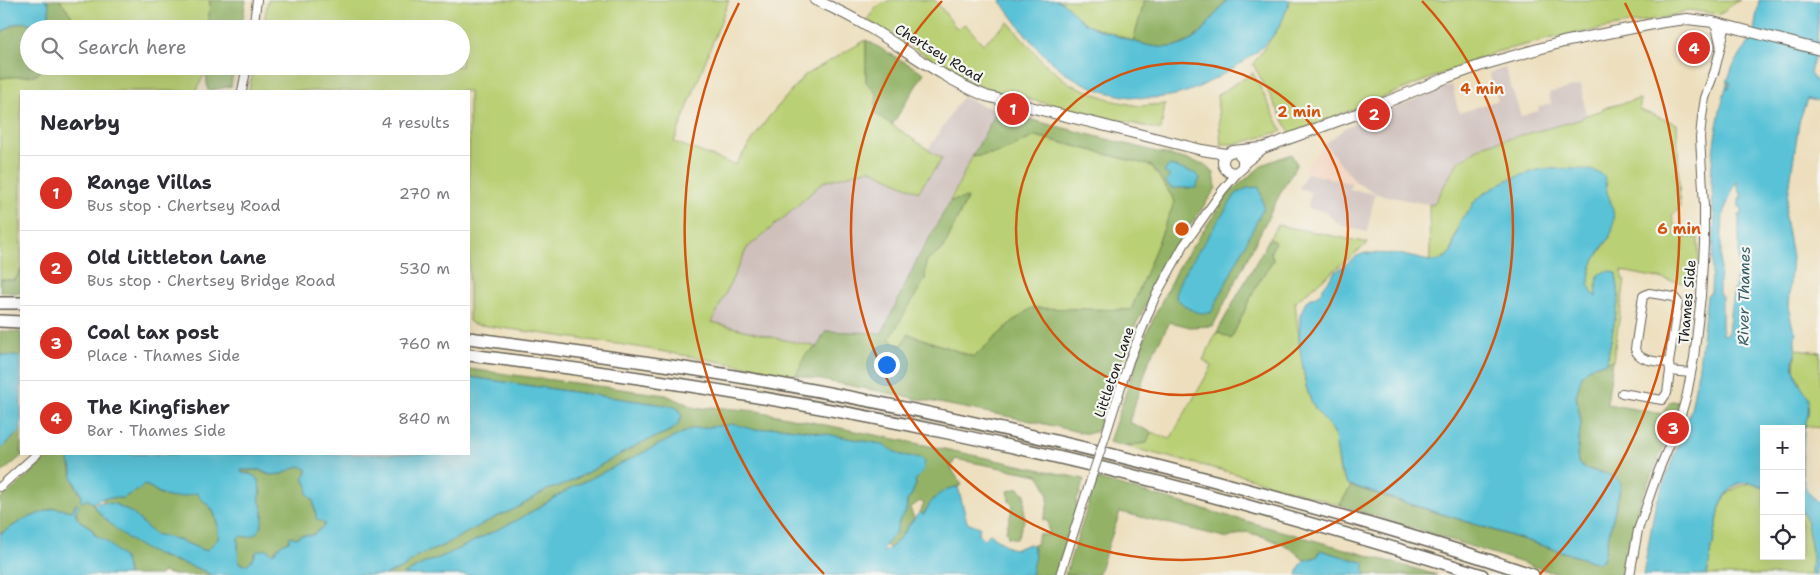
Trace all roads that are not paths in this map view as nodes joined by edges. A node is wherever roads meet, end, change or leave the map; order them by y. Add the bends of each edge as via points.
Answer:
1 (257, 0) edge
2 (815, 0) edge
3 (254, 20) edge
4 (1713, 22) junction
5 (1726, 25) junction
6 (1721, 48) junction
7 (1820, 50) edge
8 (245, 75) edge
9 (242, 90) edge
10 (1264, 148) junction
11 (1237, 152) junction
12 (1225, 162) junction
13 (1242, 167) junction
14 (1222, 191) junction
15 (0, 303) edge
16 (20, 303) edge
17 (0, 321) edge
18 (20, 322) edge
19 (470, 338) edge
20 (470, 355) edge
21 (1669, 367) junction
22 (1691, 373) junction
23 (1622, 392) dead end
24 (36, 455) edge
25 (0, 487) edge
26 (1060, 575) edge
27 (1482, 575) edge
28 (1533, 575) edge
29 (1630, 575) edge

1 - 3 street
2 - 12 main road, Chertsey Road via 860,22 933,69 986,96 1202,150
4 - 5 main road
4 - 6 street
4 - 10 main road via 1686,19 1663,22 1563,42 1500,59
5 - 6 street, Thames Side
5 - 7 main road
6 - 22 street, Thames Side via 1705,98 1700,138 1704,244 1698,329
8 - 9 street
10 - 11 main road
10 - 13 main road
11 - 12 main road via 1233,151
11 - 13 main road via 1243,158
12 - 13 main road via 1232,173
12 - 14 street via 1226,178
13 - 14 street, Littleton Lane
14 - 26 street, Littleton Lane, bridge via 1184,245 1155,297 1129,361
15 - 16 highway
17 - 18 highway
19 - 28 highway via 699,370 994,427 1317,508
20 - 27 highway via 708,388 960,435 1214,496
21 - 21 street via 1678,302 1674,297 1648,292 1643,296 1635,350 1642,358
21 - 22 street
21 - 23 street via 1667,393 1662,400
22 - 29 street, Thames Side via 1676,430 1638,530
24 - 25 street

